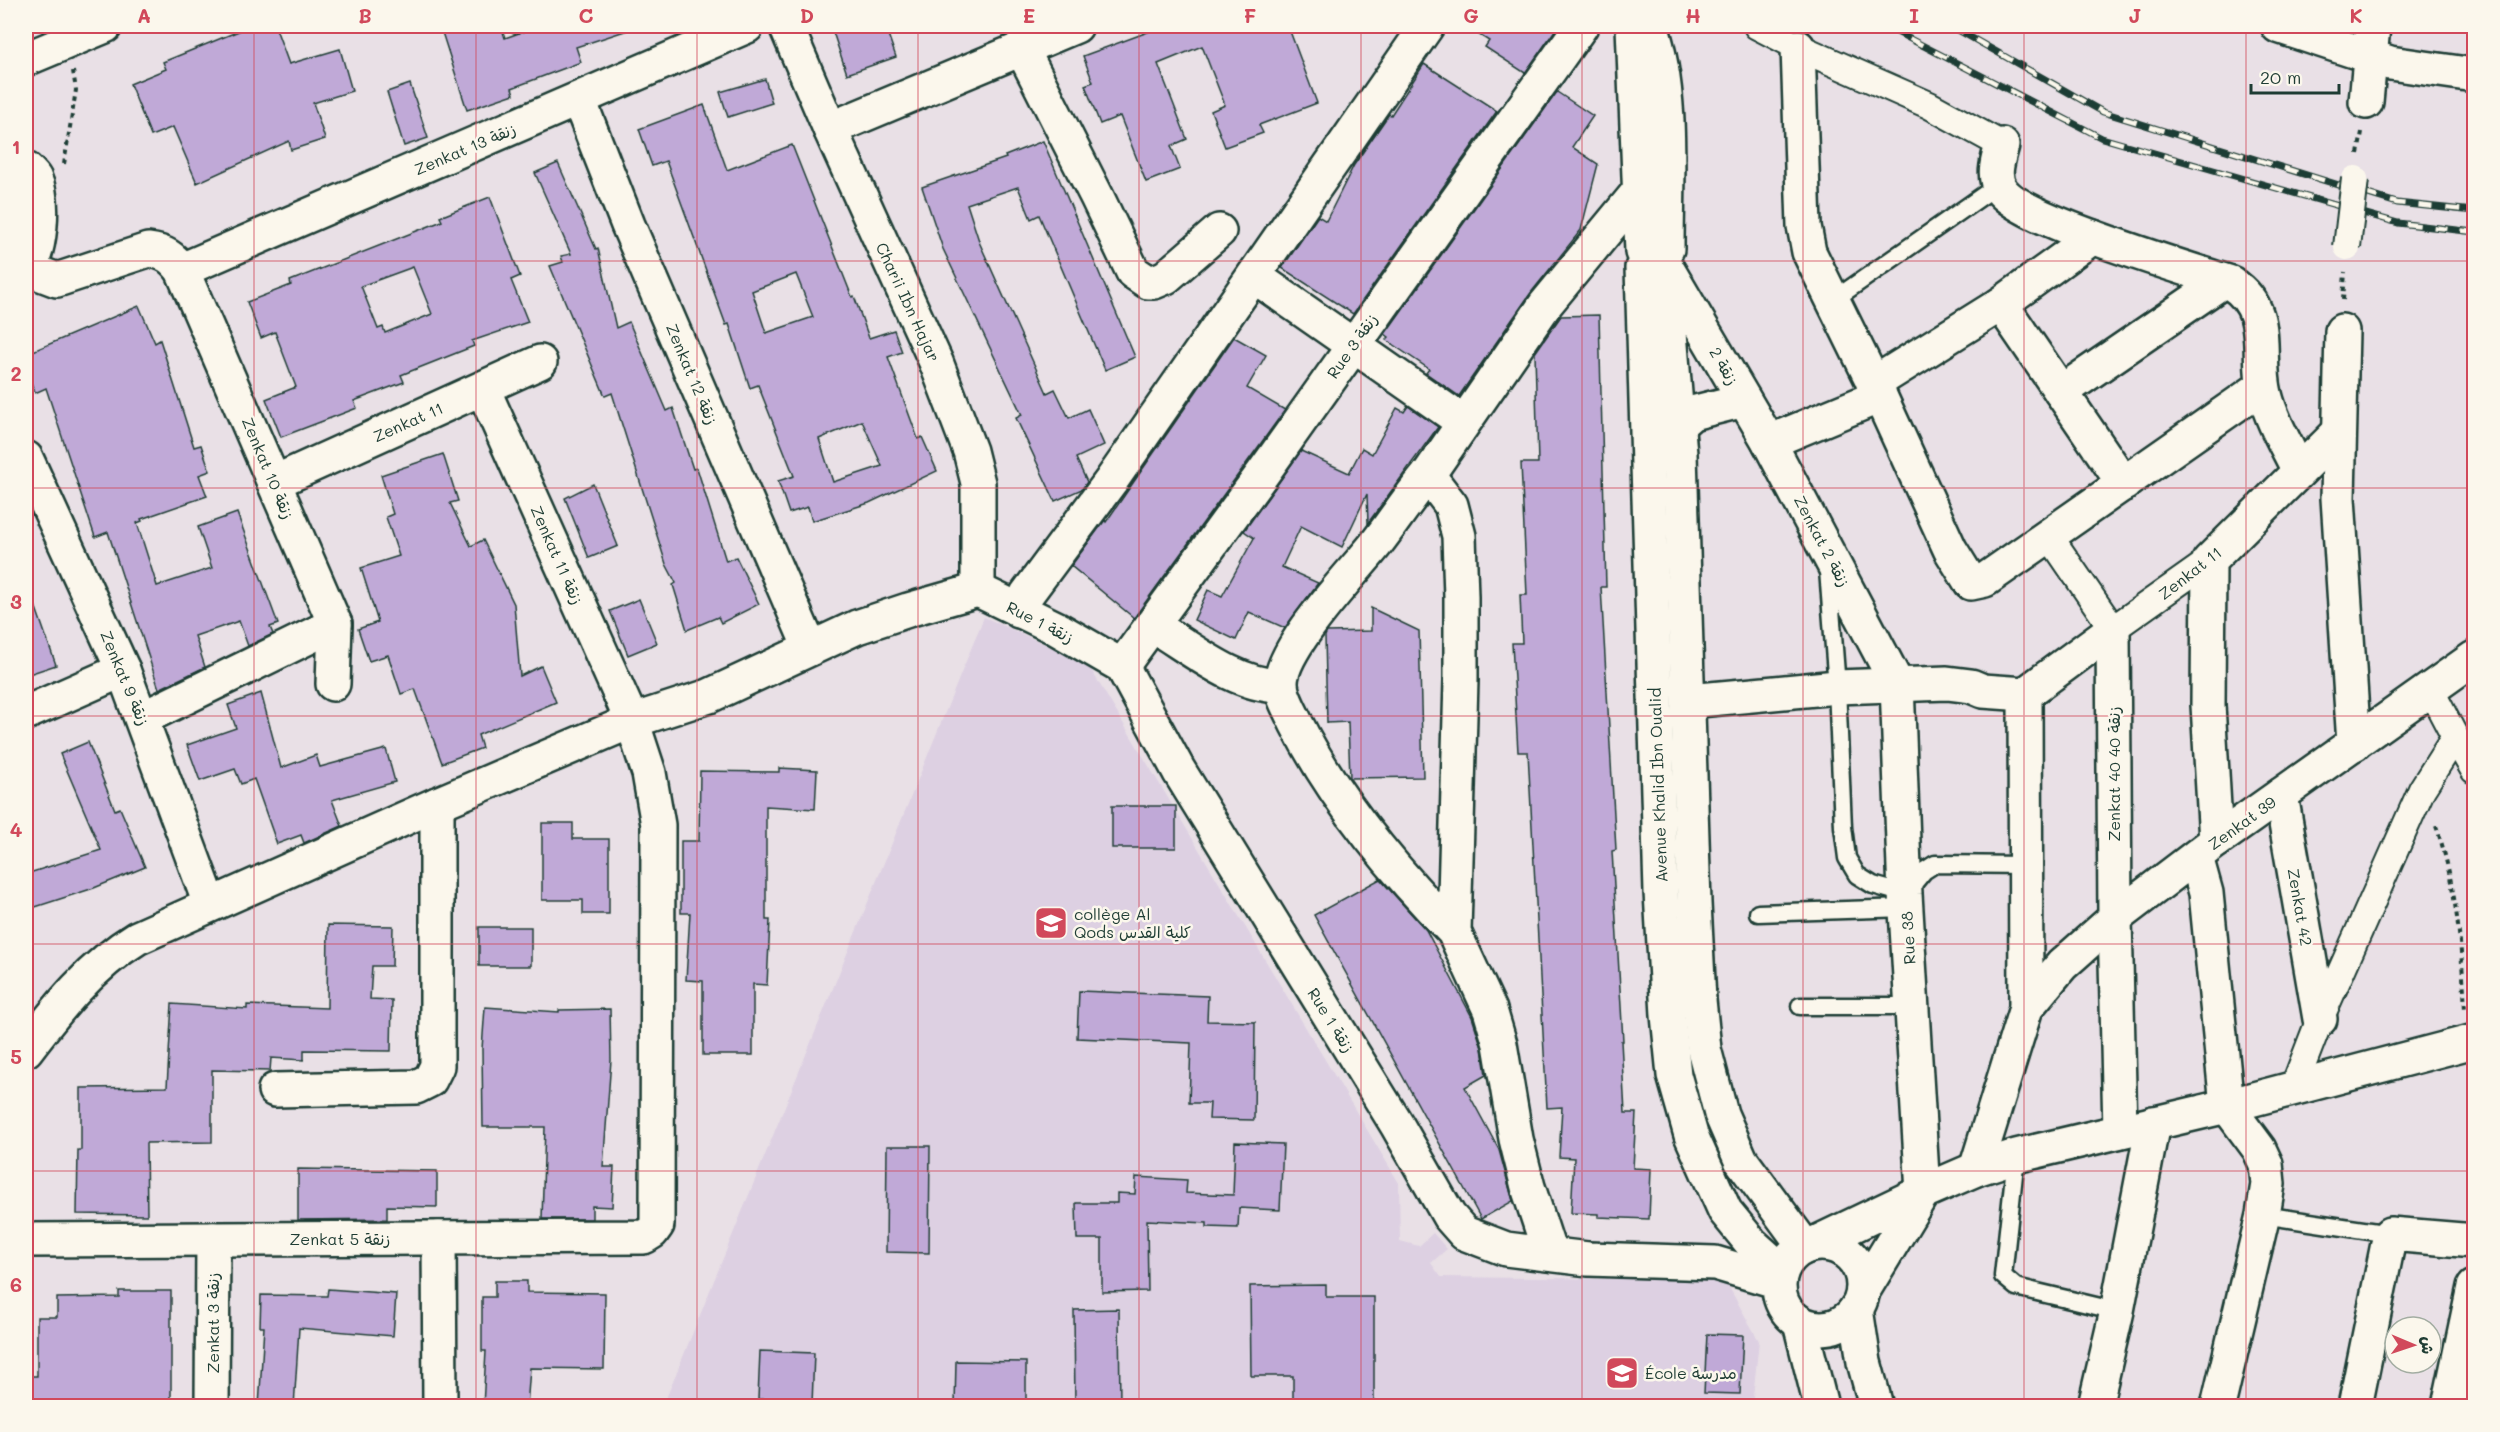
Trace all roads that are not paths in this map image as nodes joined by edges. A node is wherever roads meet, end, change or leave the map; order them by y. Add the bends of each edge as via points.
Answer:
1 (105, 26) edge
2 (747, 26) edge
3 (786, 26) edge
4 (1076, 26) edge
5 (1427, 26) edge
6 (1581, 26) edge
7 (1634, 26) edge
8 (1651, 26) edge
9 (1756, 26) edge
10 (2278, 26) edge
11 (2371, 41) edge
12 (1797, 46) junction
13 (1021, 47) junction
14 (26, 59) edge
15 (2475, 75) edge
16 (579, 100) junction
17 (2366, 102) road end
18 (830, 129) junction
19 (2002, 145) joint
20 (26, 169) edge
21 (2355, 178) road end
22 (1998, 185) junction
23 (1639, 191) junction
24 (1219, 231) dead end
25 (2093, 237) junction
26 (2346, 247) road end
27 (1657, 262) junction
28 (27, 270) edge
29 (182, 270) junction
30 (1254, 276) junction
31 (2223, 281) junction
32 (1832, 301) junction
33 (2001, 304) junction
34 (2342, 331) road end
35 (1353, 344) junction
36 (540, 362) dead end
37 (2263, 386) junction
38 (483, 388) junction
39 (1876, 390) junction
40 (2061, 392) junction
41 (1744, 400) junction
42 (1463, 422) junction
43 (1678, 425) junction
44 (2339, 432) junction
45 (1769, 442) junction
46 (26, 458) edge
47 (2299, 471) junction
48 (1428, 475) junction
49 (275, 482) junction
50 (2124, 484) junction
51 (2048, 534) junction
52 (1826, 548) junction
53 (2210, 561) junction
54 (978, 590) junction
55 (1019, 611) junction
56 (335, 624) junction
57 (1152, 625) junction
58 (2113, 629) junction
59 (810, 648) junction
60 (2475, 658) edge
61 (1122, 666) junction
62 (123, 670) junction
63 (333, 684) dead end
64 (1897, 684) junction
65 (1281, 686) junction
66 (1837, 687) junction
67 (2430, 689) junction
68 (2025, 694) junction
69 (1689, 701) junction
70 (26, 713) edge
71 (143, 718) junction
72 (632, 722) junction
73 (2454, 737) junction
74 (2354, 744) junction
75 (2475, 770) edge
76 (2281, 795) junction
77 (437, 804) junction
78 (2206, 849) junction
79 (2026, 865) junction
80 (1905, 901) junction
81 (210, 904) junction
82 (1758, 913) dead end
83 (2115, 918) junction
84 (1454, 932) junction
85 (1800, 1006) dead end
86 (1912, 1006) junction
87 (2026, 1008) junction
88 (2320, 1019) junction
89 (2470, 1042) edge
90 (26, 1050) edge
91 (2293, 1089) junction
92 (275, 1090) dead end
93 (2227, 1106) junction
94 (2153, 1123) junction
95 (2120, 1131) junction
96 (2016, 1156) junction
97 (1976, 1169) junction
98 (1923, 1192) junction
99 (2263, 1215) junction
100 (652, 1232) joint
101 (2390, 1234) junction
102 (439, 1238) junction
103 (213, 1239) junction
104 (26, 1240) edge
105 (2475, 1241) edge
106 (1809, 1245) junction
107 (1550, 1254) junction
108 (1780, 1276) junction
109 (2475, 1287) edge
110 (1860, 1300) junction
111 (2117, 1311) junction
112 (1800, 1323) junction
113 (212, 1407) edge
114 (440, 1407) edge
115 (1821, 1407) edge
116 (1876, 1407) edge
117 (2095, 1407) edge
118 (2218, 1407) edge
119 (2355, 1407) edge
120 (2449, 1407) edge

1 - 14 street
2 - 16 street, Zenkat 13 زنقة
3 - 18 street, Charii Ibn Hajar
4 - 13 street
5 - 30 street
6 - 35 street, Rue 3 زنقة
7 - 23 street, Avenue Khalid Ibn Oualid
8 - 27 street, Avenue Khalid Ibn Oualid via 1666,113
9 - 12 street
10 - 11 street
11 - 15 street via 2404,66
11 - 17 street
12 - 19 street via 1929,105
12 - 32 street via 1805,237
13 - 18 street
13 - 24 street via 1132,272 1148,282 1166,277
16 - 29 street, Zenkat 13 زنقة
16 - 59 street, Zenkat 12 زنقة via 628,225
18 - 54 street, Charii Ibn Hajar via 936,362 970,451 978,483
19 - 22 street via 1996,169
20 - 28 street via 35,177 41,230
21 - 26 street, bridge
22 - 25 street via 2021,206
22 - 32 lane
23 - 27 street, Avenue Khalid Ibn Oualid
23 - 42 street via 1545,305
25 - 31 street
25 - 33 street
27 - 41 street, زنقة 2
27 - 43 street, Avenue Khalid Ibn Oualid
27 - 108 street, Avenue Khalid Ibn Oualid via 1661,892 1674,1075 1691,1135 1721,1203
28 - 29 street, Zenkat 10 زنقة via 57,280 148,250 161,251 173,258
29 - 49 street, Zenkat 10 زنقة
30 - 35 street
30 - 55 street via 1111,481 1054,555
31 - 37 street via 2244,292 2256,312 2262,343
31 - 40 street
32 - 39 street
33 - 39 street
33 - 40 street
34 - 44 street
35 - 42 street
35 - 57 street, Rue 3 زنقة
36 - 38 street, Zenkat 11
37 - 47 street via 2275,424
37 - 50 street
38 - 49 street, Zenkat 11
38 - 72 street, Zenkat 11 زنقة
39 - 45 street
39 - 51 street via 1950,549 1971,582 1985,580
40 - 50 street
41 - 43 street, زنقة 2 via 1692,413
41 - 45 street, Zenkat 2 زنقة
42 - 48 street
43 - 69 street, Avenue Khalid Ibn Oualid
44 - 47 street, Zenkat 11
44 - 74 street via 2338,498
45 - 52 street, Zenkat 2 زنقة
46 - 62 street, Zenkat 9 زنقة
47 - 53 street, Zenkat 11
48 - 65 street via 1305,632 1287,662
48 - 84 street via 1451,505 1458,536 1461,681
49 - 56 street, Zenkat 10 زنقة
50 - 51 street
51 - 58 street
52 - 64 street, Zenkat 2 زنقة
52 - 66 lane
53 - 58 street, Zenkat 11
53 - 78 street
54 - 55 street, Rue 1 زنقة
54 - 59 street via 908,610
55 - 61 street, Rue 1 زنقة
56 - 63 street
56 - 71 street
57 - 61 street, Rue 3 زنقة
57 - 65 street via 1240,677 1264,686
58 - 68 street, Zenkat 11
58 - 83 street, Zenkat 40 زنقة 40
59 - 72 street via 710,696
60 - 67 street, Zenkat 39
61 - 107 street, Rue 1 زنقة via 1179,771 1449,1216 1475,1239 1506,1249
62 - 70 street
62 - 71 street, Zenkat 9 زنقة
64 - 66 street
64 - 68 street via 1962,684 1983,691
64 - 80 street, Rue 38
65 - 84 street via 1301,733 1348,807
66 - 69 street
66 - 80 lane via 1847,858 1857,875
67 - 73 street
67 - 74 street, Zenkat 39
68 - 79 street, Zenkat 39
69 - 106 street, Avenue Khalid Ibn Oualid via 1695,924 1704,1049 1721,1114 1741,1160
71 - 81 street, Zenkat 9 زنقة
72 - 77 street
72 - 100 street, Zenkat 11 زنقة via 649,773 658,825 657,1225
73 - 75 street
73 - 88 street via 2422,789
74 - 76 street, Zenkat 39
76 - 78 street, Zenkat 39
76 - 88 street, Zenkat 42
77 - 81 street
77 - 92 street via 437,1066 430,1080 416,1087
78 - 83 street, Zenkat 39
78 - 93 street via 2206,893
79 - 80 lane via 1935,864 1924,871
79 - 87 street, Zenkat 39
80 - 82 lane
80 - 86 street, Rue 38
81 - 90 street via 113,952
83 - 87 street, Zenkat 39 via 2062,965
83 - 95 street, Zenkat 40 زنقة 40
84 - 107 street via 1497,1032 1523,1168
85 - 86 lane
86 - 98 street, Rue 38
87 - 97 street, Zenkat 39
88 - 91 street
89 - 91 street
91 - 93 street
93 - 94 street
93 - 99 street via 2266,1164 2268,1184
94 - 95 street
94 - 111 street
95 - 96 street
96 - 97 street
96 - 111 lane via 2003,1276 2016,1287
97 - 98 street
98 - 106 street
98 - 110 street
99 - 101 lane
99 - 118 street
100 - 102 street, Zenkat 5 زنقة via 644,1238
101 - 105 street
101 - 119 street
102 - 103 street, Zenkat 5 زنقة
102 - 114 street
103 - 104 street, Zenkat 5 زنقة
103 - 113 street, Zenkat 3 زنقة
106 - 108 street via 1792,1254
106 - 110 street via 1836,1246 1848,1253 1863,1276
107 - 108 street, Rue 1 زنقة via 1715,1263
108 - 112 street via 1783,1304
109 - 120 street
110 - 112 street via 1848,1318 1837,1325 1812,1328
110 - 116 street via 1864,1362
111 - 117 street
112 - 115 street

